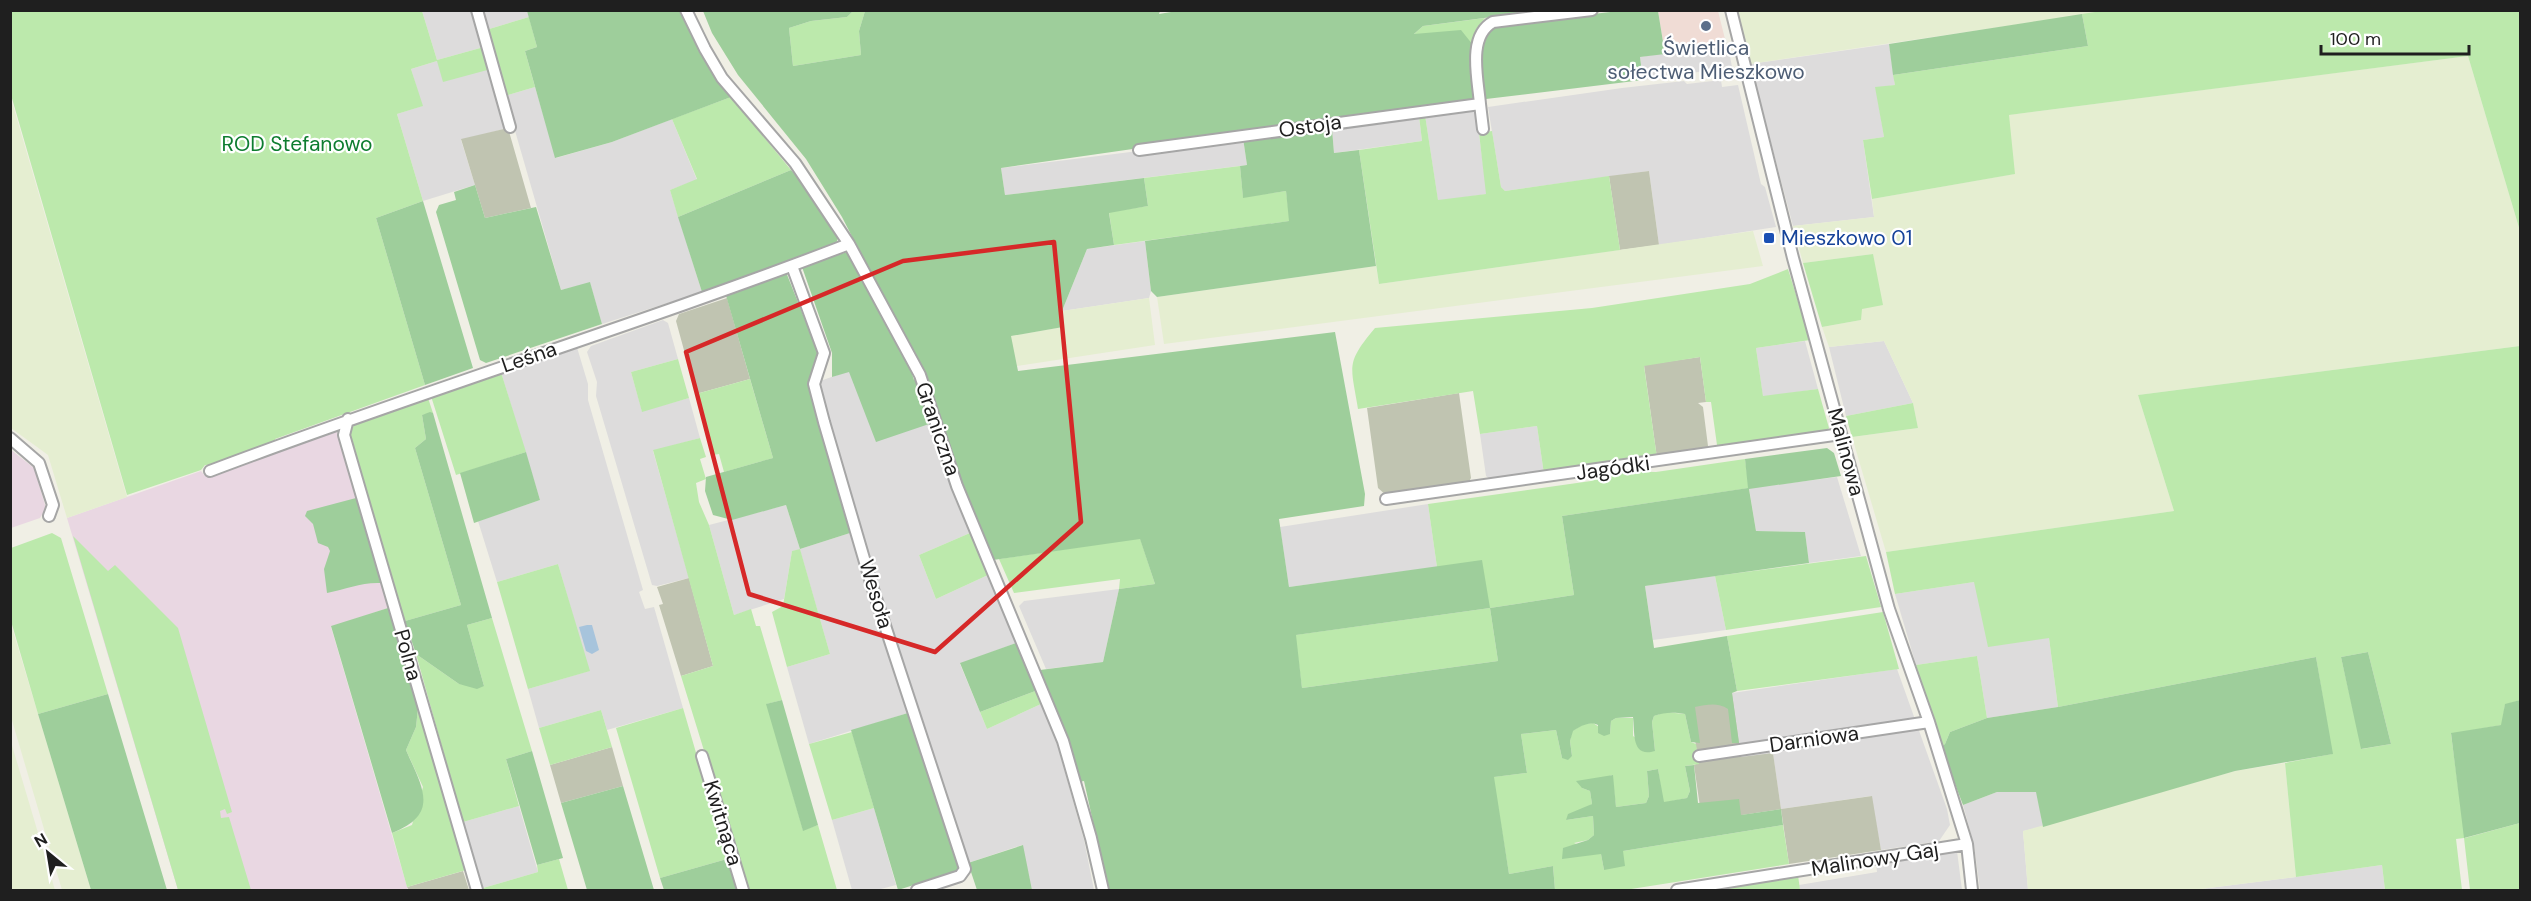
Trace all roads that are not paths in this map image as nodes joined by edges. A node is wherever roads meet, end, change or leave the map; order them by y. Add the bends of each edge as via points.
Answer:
1 (477, 10) edge
2 (686, 10) edge
3 (1592, 10) edge
4 (1731, 10) edge
5 (1480, 104) junction
6 (510, 127) dead end
7 (1484, 129) dead end
8 (1140, 150) dead end
9 (849, 244) junction
10 (792, 266) junction
11 (348, 419) junction
12 (1841, 434) junction
13 (10, 438) edge
14 (210, 471) dead end
15 (1386, 499) dead end
16 (49, 516) dead end
17 (1929, 722) junction
18 (702, 756) dead end
19 (1699, 756) dead end
20 (1967, 844) junction
21 (477, 891) edge
22 (742, 891) edge
23 (917, 891) edge
24 (1103, 891) edge
25 (1677, 891) edge
26 (1972, 891) edge

1 - 6 street
2 - 9 street, Graniczna via 722,78 795,164
3 - 5 street via 1493,22 1485,27 1477,48
4 - 12 street, Malinowa
5 - 7 street
5 - 8 street, Ostoja
9 - 10 street, Leśna
9 - 24 street, Graniczna via 920,375 957,486 1055,720 1092,838
10 - 11 street, Leśna
10 - 23 street, Wesoła via 824,353 814,384 824,422 872,586 965,869 960,876
11 - 14 street, Leśna
11 - 21 street, Polna via 344,435
12 - 15 street, Jagódki
12 - 17 street, Malinowa via 1889,609
13 - 16 street via 39,463 53,505
17 - 19 street, Darniowa
17 - 20 street, Malinowa
18 - 22 street, Kwitnąca
20 - 25 street, Malinowy Gaj
20 - 26 street, Malinowa

